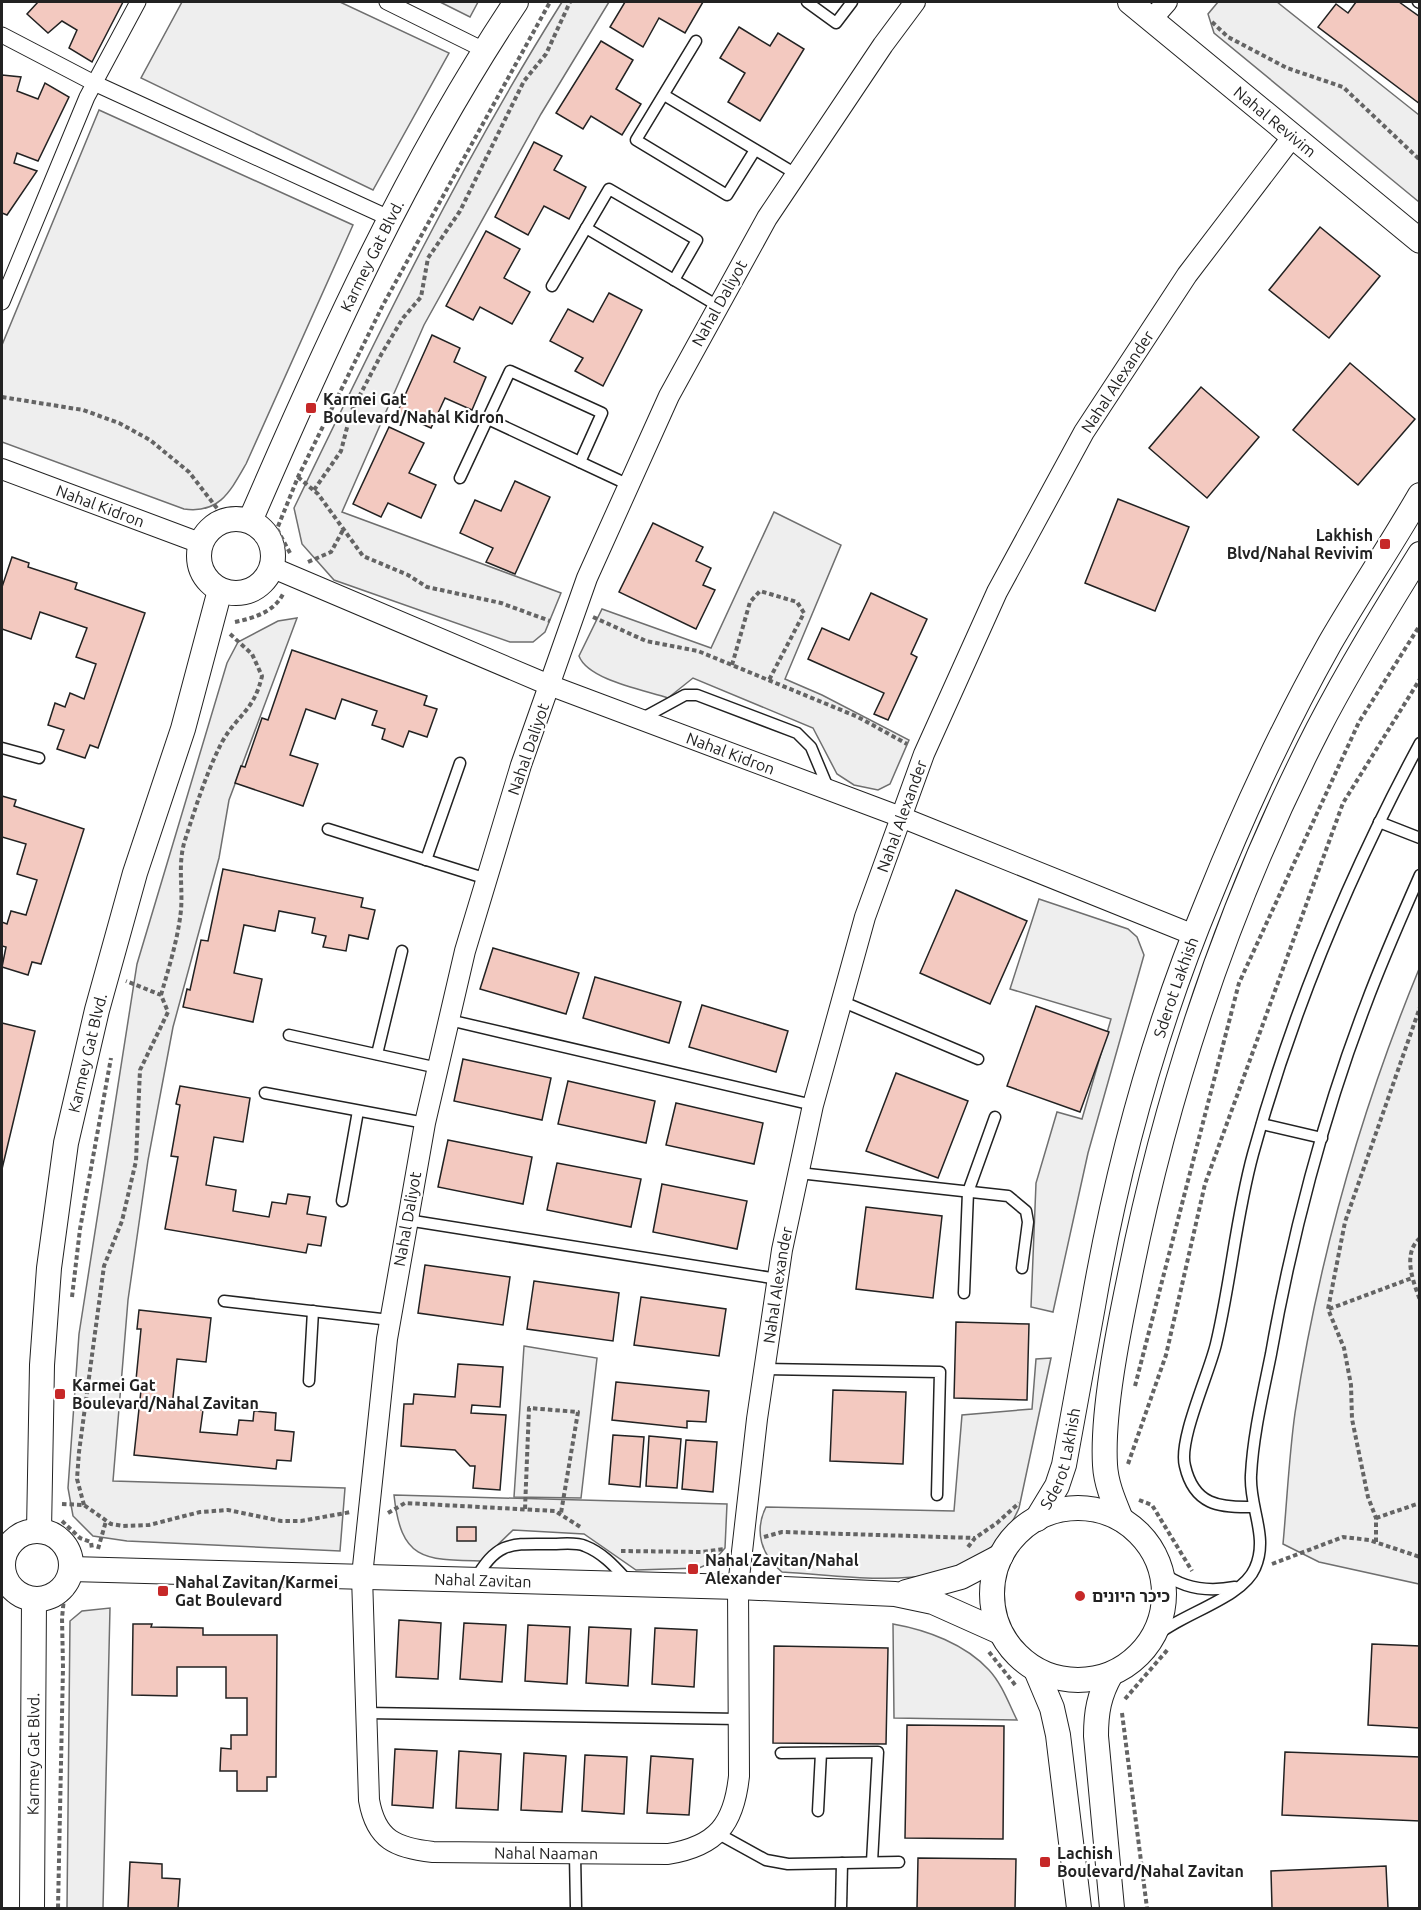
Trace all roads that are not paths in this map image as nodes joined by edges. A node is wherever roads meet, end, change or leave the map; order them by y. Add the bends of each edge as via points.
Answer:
1 (138, 2) edge
2 (387, 2) edge
3 (516, 2) edge
4 (807, 2) edge
5 (852, 2) edge
6 (1130, 2) edge
7 (909, 4) edge
8 (1160, 10) edge
9 (2, 35) edge
10 (696, 41) dead end
11 (484, 50) junction
12 (94, 83) junction
13 (664, 94) junction
14 (1293, 136) junction
15 (754, 150) junction
16 (796, 174) junction
17 (389, 218) junction
18 (586, 228) junction
19 (1419, 241) edge
20 (674, 280) junction
21 (552, 286) dead end
22 (2, 302) edge
23 (718, 306) junction
24 (488, 419) junction
25 (580, 462) junction
26 (2, 469) edge
27 (460, 478) dead end
28 (629, 484) junction
29 (1419, 495) edge
30 (250, 521) junction
31 (200, 543) junction
32 (1419, 555) edge
33 (271, 567) junction
34 (220, 590) junction
35 (549, 685) junction
36 (641, 719) junction
37 (1419, 743) edge
38 (2, 748) edge
39 (39, 758) dead end
40 (459, 763) dead end
41 (829, 790) junction
42 (901, 817) junction
43 (1379, 822) junction
44 (328, 829) dead end
45 (1419, 838) edge
46 (426, 860) junction
47 (1419, 874) edge
48 (487, 879) junction
49 (1194, 935) junction
50 (402, 951) dead end
51 (841, 1001) junction
52 (449, 1020) junction
53 (289, 1035) dead end
54 (377, 1054) junction
55 (978, 1059) dead end
56 (438, 1068) junction
57 (265, 1094) dead end
58 (813, 1105) junction
59 (358, 1111) junction
60 (995, 1117) dead end
61 (425, 1123) junction
62 (1262, 1124) junction
63 (1322, 1138) junction
64 (799, 1173) junction
65 (968, 1192) junction
66 (342, 1201) dead end
67 (407, 1220) junction
68 (1022, 1268) dead end
69 (778, 1279) junction
70 (964, 1293) dead end
71 (224, 1301) dead end
72 (314, 1311) junction
73 (390, 1320) junction
74 (764, 1369) junction
75 (309, 1381) dead end
76 (937, 1495) dead end
77 (1254, 1507) junction
78 (1117, 1508) junction
79 (1029, 1510) junction
80 (39, 1531) junction
81 (5, 1545) edge
82 (1001, 1556) junction
83 (71, 1569) junction
84 (3, 1572) edge
85 (1162, 1572) junction
86 (362, 1576) junction
87 (475, 1580) junction
88 (630, 1584) junction
89 (1241, 1586) junction
90 (738, 1587) junction
91 (895, 1594) junction
92 (34, 1599) junction
93 (992, 1639) junction
94 (1152, 1639) junction
95 (1036, 1670) junction
96 (1112, 1674) junction
97 (366, 1713) junction
98 (739, 1719) junction
99 (781, 1753) dead end
100 (821, 1753) junction
101 (818, 1811) dead end
102 (717, 1833) junction
103 (575, 1854) junction
104 (872, 1862) junction
105 (900, 1862) dead end
106 (842, 1863) junction
107 (32, 1908) edge
108 (576, 1908) edge
109 (841, 1908) edge
110 (1079, 1908) edge
111 (1112, 1908) edge

1 - 12 street
2 - 11 street
3 - 11 street, Karmey Gat Blvd.
4 - 5 lane via 836,23
6 - 8 street, Nahal Revivim
7 - 16 street, Nahal Daliyot
8 - 14 street, Nahal Revivim
9 - 12 street
10 - 13 lane
11 - 17 street, Karmey Gat Blvd.
12 - 17 street
12 - 22 street
13 - 15 lane
13 - 15 lane via 636,140 727,195
14 - 19 street, Nahal Revivim
14 - 42 street, Nahal Alexander via 1187,275 1084,432 997,592 924,754
15 - 16 lane
16 - 23 street, Nahal Daliyot
17 - 30 street, Karmey Gat Blvd. via 308,387
18 - 20 lane
18 - 20 lane via 609,189 687,234 697,240
18 - 21 lane
20 - 23 lane
23 - 28 street, Nahal Daliyot via 669,396
24 - 25 lane
24 - 25 lane via 510,372 602,414
24 - 27 lane
25 - 28 lane
26 - 31 street, Nahal Kidron
28 - 35 street, Nahal Daliyot via 572,619
29 - 49 street, Sderot Lakhish via 1292,714
30 - 31 street via 226,520 206,533
30 - 33 street via 267,535 273,556
31 - 34 street via 199,565 210,584
32 - 78 street, Sderot Lakhish via 1358,656 1302,761 1236,911 1193,1030 1154,1168 1123,1310 1105,1464
33 - 34 street via 267,577 251,590
33 - 35 street, Nahal Kidron
34 - 80 street, Karmey Gat Blvd. via 183,729 135,873 120,974 66,1143 49,1268 42,1365
35 - 36 street, Nahal Kidron
35 - 48 street, Nahal Daliyot
36 - 41 street, Nahal Kidron
36 - 41 lane via 685,695 697,695 797,734 811,747
37 - 43 lane
38 - 39 lane
40 - 46 lane
41 - 42 street, Nahal Kidron
42 - 49 street, Nahal Kidron
42 - 51 street, Nahal Alexander via 865,917
43 - 45 lane
43 - 62 lane via 1308,988
44 - 46 lane
46 - 48 lane
47 - 63 lane via 1365,1005
48 - 52 street, Nahal Daliyot
49 - 79 street, Sderot Lakhish via 1124,1161 1064,1465 1057,1486
50 - 54 lane
51 - 55 lane
51 - 58 street, Nahal Alexander
52 - 56 street, Nahal Daliyot
52 - 58 lane
53 - 54 lane
54 - 56 lane
56 - 61 street, Nahal Daliyot
57 - 59 lane
58 - 64 street, Nahal Alexander
59 - 61 lane
59 - 66 lane
60 - 65 lane
61 - 67 street, Nahal Daliyot
62 - 63 lane
62 - 77 lane via 1239,1212 1217,1342 1183,1449 1189,1480 1202,1497 1223,1508
63 - 77 lane via 1271,1352 1251,1476
64 - 65 lane
64 - 69 street, Nahal Alexander
65 - 68 lane via 1008,1196 1026,1210
65 - 70 lane
67 - 69 lane
67 - 73 street, Nahal Daliyot
69 - 74 street, Nahal Alexander
71 - 72 lane
72 - 73 lane
72 - 75 lane
73 - 86 street, Nahal Daliyot
74 - 76 lane via 940,1372
74 - 90 street, Nahal Alexander
77 - 89 lane via 1262,1549 1255,1571
78 - 79 street
78 - 85 street via 1151,1547
79 - 82 street via 1020,1531
80 - 81 street via 21,1534
80 - 83 street via 63,1543
81 - 84 street
82 - 91 street, Nahal Zavitan via 960,1577
82 - 93 street via 992,1588
83 - 86 street, Nahal Zavitan
83 - 92 street via 58,1591
84 - 92 street via 11,1587
85 - 89 lane via 1176,1583 1193,1587 1212,1590
85 - 94 street via 1163,1613
86 - 87 street, Nahal Zavitan
86 - 97 street, Nahal Naaman
87 - 88 street, Nahal Zavitan
87 - 88 lane via 501,1548 512,1544 582,1544 609,1561
88 - 90 street, Nahal Zavitan
89 - 94 lane via 1167,1625
90 - 91 street, Nahal Zavitan
90 - 98 street, Nahal Naaman
91 - 93 street, Nahal Zavitan via 933,1602
92 - 107 street, Karmey Gat Blvd.
93 - 95 street
94 - 96 street via 1135,1659
95 - 96 street via 1068,1680
95 - 110 street via 1049,1699 1059,1745
96 - 111 street via 1101,1690 1096,1709 1096,1736
97 - 98 lane
97 - 103 street, Nahal Naaman via 369,1800 374,1822 388,1840 414,1851
98 - 102 street, Nahal Naaman via 738,1793 728,1820
99 - 100 lane
100 - 101 lane
100 - 104 lane via 878,1752
102 - 103 street, Nahal Naaman via 703,1844 668,1854
102 - 106 lane via 765,1860 788,1864
103 - 108 lane
104 - 105 lane
104 - 106 lane
106 - 109 lane

